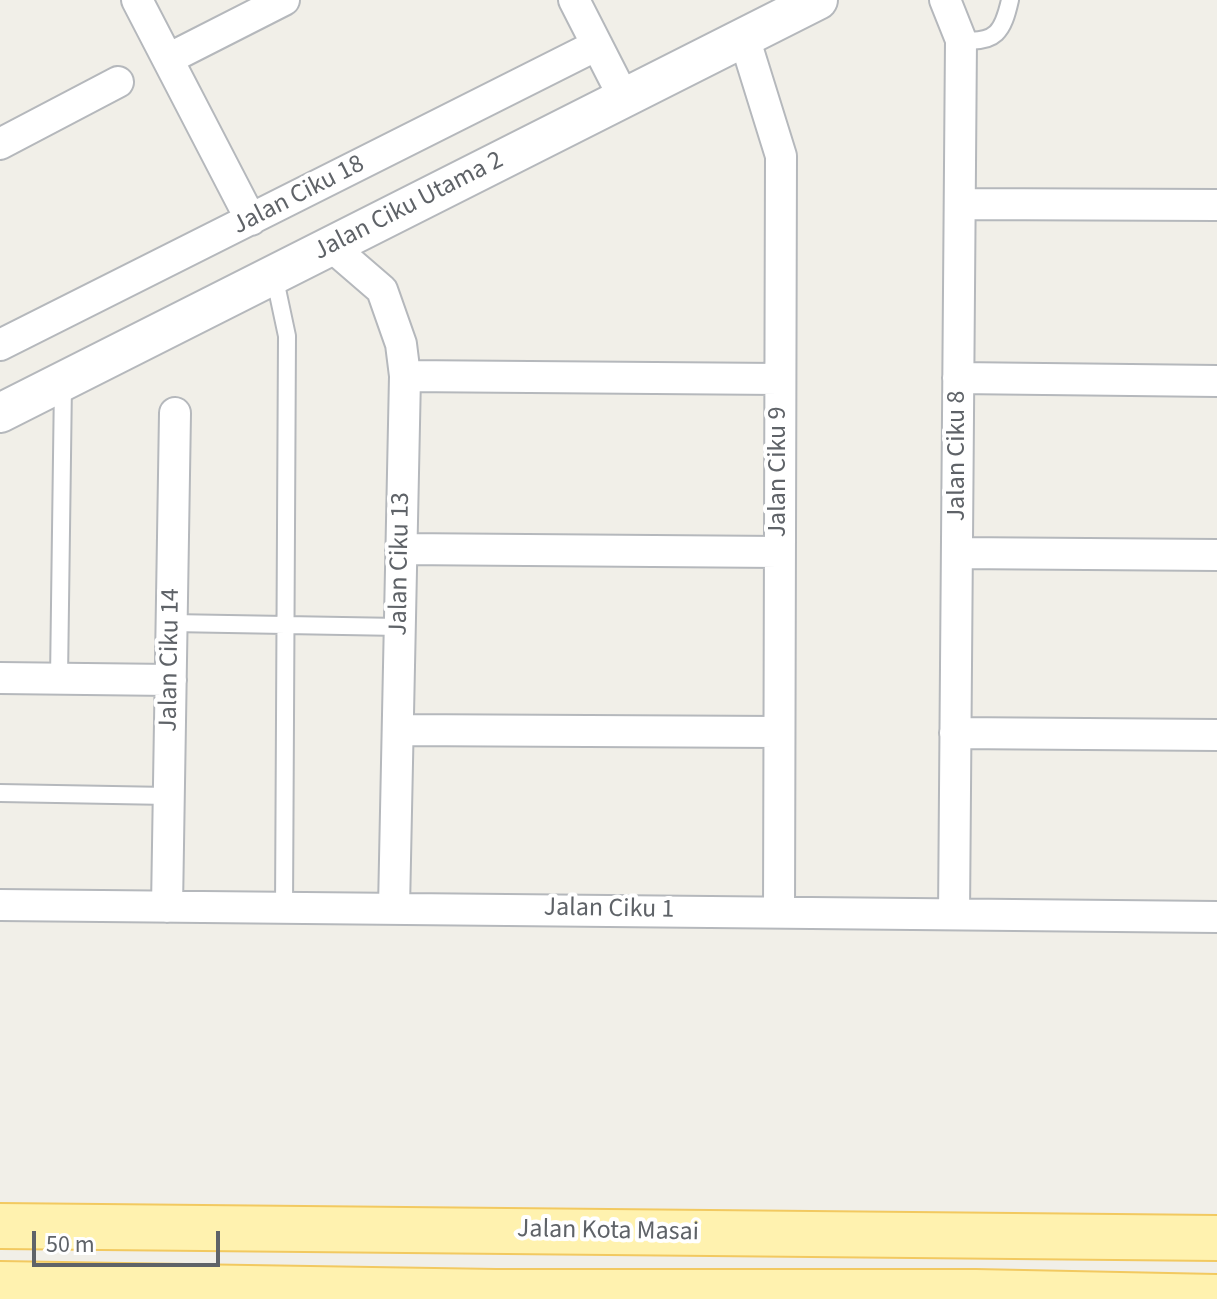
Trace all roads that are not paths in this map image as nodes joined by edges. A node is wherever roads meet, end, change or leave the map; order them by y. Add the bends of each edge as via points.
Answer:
1 (137, 0) edge
2 (284, 0) edge
3 (574, 0) edge
4 (818, 0) edge
5 (945, 0) edge
6 (1010, 0) edge
7 (744, 37) junction
8 (961, 40) junction
9 (597, 45) junction
10 (168, 59) junction
11 (118, 82) dead end
12 (624, 98) junction
13 (0, 144) edge
14 (960, 204) junction
15 (1217, 205) edge
16 (251, 220) junction
17 (331, 246) junction
18 (274, 275) junction
19 (0, 345) edge
20 (405, 376) junction
21 (958, 378) junction
22 (779, 379) junction
23 (63, 381) junction
24 (1217, 381) edge
25 (0, 413) edge
26 (175, 413) dead end
27 (401, 549) junction
28 (779, 552) junction
29 (957, 553) junction
30 (1217, 555) edge
31 (171, 623) junction
32 (286, 625) junction
33 (400, 627) junction
34 (0, 678) edge
35 (59, 678) junction
36 (171, 680) junction
37 (399, 730) junction
38 (777, 732) junction
39 (955, 733) junction
40 (1217, 735) edge
41 (0, 793) edge
42 (169, 796) junction
43 (0, 905) edge
44 (167, 907) junction
45 (284, 908) junction
46 (394, 908) junction
47 (779, 912) junction
48 (954, 914) junction
49 (1217, 917) edge
50 (0, 1226) edge
51 (1217, 1238) edge
52 (1217, 1247) edge
53 (0, 1284) edge
54 (500, 1296) edge
55 (974, 1296) edge
56 (1217, 1298) edge

1 - 10 street
2 - 10 street
3 - 9 street
4 - 7 street, Jalan Ciku Utama 2
5 - 8 street, Jalan Ciku 8
6 - 8 lane via 995,38
7 - 12 street, Jalan Ciku Utama 2
7 - 22 street, Jalan Ciku 9 via 781,151
8 - 14 street, Jalan Ciku 8
9 - 12 street
9 - 16 street, Jalan Ciku 18
10 - 16 street
11 - 13 street
12 - 17 street, Jalan Ciku Utama 2
14 - 15 street
14 - 21 street, Jalan Ciku 8
16 - 19 street, Jalan Ciku 18
17 - 18 street, Jalan Ciku Utama 2
17 - 20 street, Jalan Ciku 13 via 382,290 401,344
18 - 23 street, Jalan Ciku Utama 2
18 - 32 lane via 287,336
20 - 22 street
20 - 27 street, Jalan Ciku 13
21 - 24 street
21 - 29 street, Jalan Ciku 8
22 - 28 street, Jalan Ciku 9
23 - 25 street, Jalan Ciku Utama 2
23 - 35 lane
26 - 31 street, Jalan Ciku 14
27 - 28 street
27 - 33 street, Jalan Ciku 13
28 - 38 street, Jalan Ciku 9
29 - 30 street
29 - 39 street, Jalan Ciku 8
31 - 32 lane
31 - 36 street, Jalan Ciku 14
32 - 33 lane
32 - 45 lane
33 - 37 street, Jalan Ciku 13
34 - 35 street
35 - 36 street
36 - 42 street, Jalan Ciku 14
37 - 38 street
37 - 46 street, Jalan Ciku 13
38 - 47 street, Jalan Ciku 9
39 - 40 street
39 - 48 street, Jalan Ciku 8
41 - 42 lane
42 - 44 street, Jalan Ciku 14
43 - 44 street, Jalan Ciku 1
44 - 45 street, Jalan Ciku 1
45 - 46 street, Jalan Ciku 1
46 - 47 street, Jalan Ciku 1
47 - 48 street, Jalan Ciku 1
48 - 49 street, Jalan Ciku 1
50 - 51 main road, Jalan Kota Masai
52 - 56 main road via 1211,1273
53 - 54 main road
54 - 55 main road
55 - 56 main road

